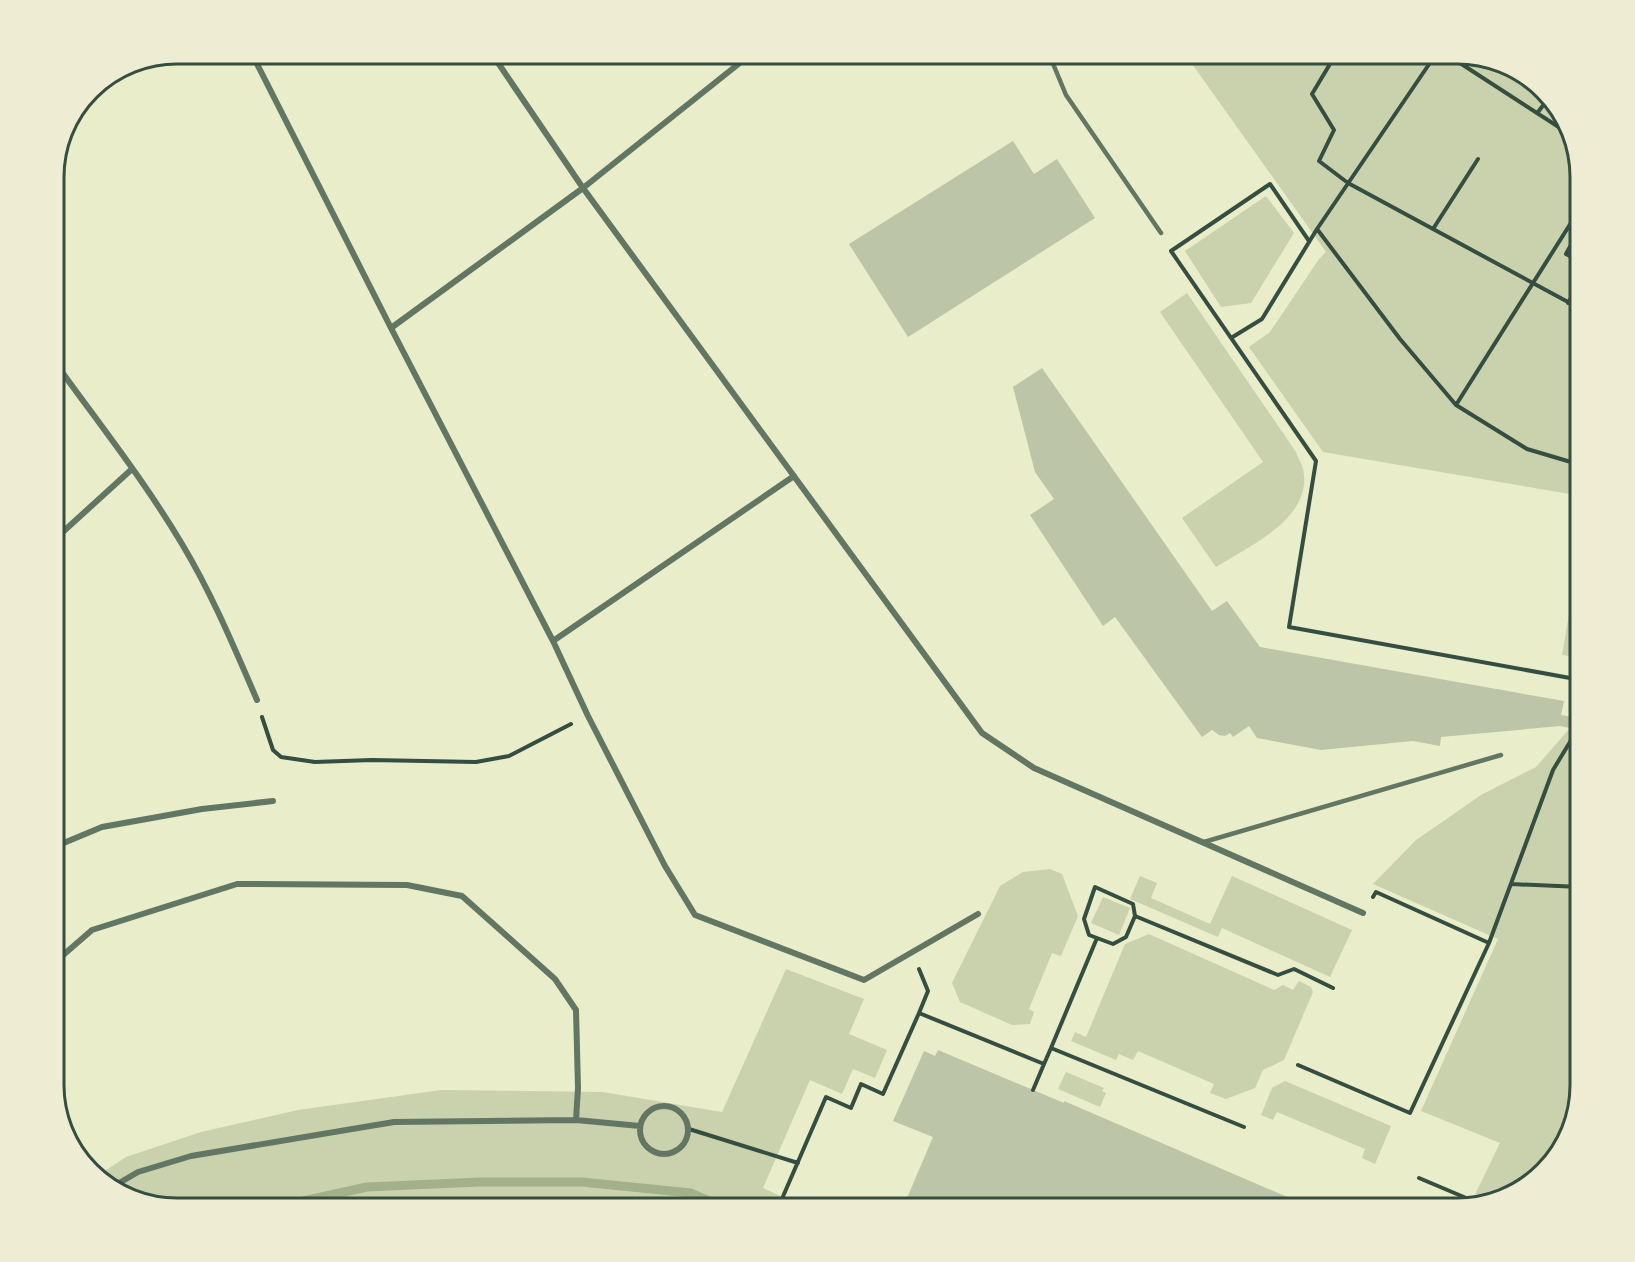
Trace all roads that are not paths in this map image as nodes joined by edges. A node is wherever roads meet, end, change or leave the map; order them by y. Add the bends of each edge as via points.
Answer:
1 (257, 64) edge
2 (499, 64) edge
3 (738, 64) edge
4 (1053, 64) edge
5 (583, 188) junction
6 (1161, 233) dead end
7 (391, 328) junction
8 (65, 376) edge
9 (132, 469) junction
10 (794, 476) junction
11 (65, 530) edge
12 (553, 641) junction
13 (257, 700) road end
14 (1501, 755) dead end
15 (273, 801) dead end
16 (65, 842) edge
17 (1202, 843) junction
18 (1362, 913) road end
19 (978, 914) dead end
20 (65, 953) edge
21 (576, 1120) junction
22 (640, 1126) junction
23 (121, 1182) edge

1 - 7 street
2 - 5 street
3 - 5 street
4 - 6 lane via 1066,95
5 - 7 street
5 - 10 street
7 - 12 street
8 - 9 street
9 - 11 street
9 - 13 street via 204,583
10 - 12 street
10 - 17 street via 982,732 1034,768
12 - 19 street via 665,866 695,915 864,980
14 - 17 lane
15 - 16 street via 102,827
17 - 18 street
20 - 21 street via 92,930 237,884 407,885 462,896 555,979 576,1011
21 - 22 street
21 - 23 street via 394,1122 191,1156 138,1172
22 - 22 street via 647,1148 662,1155 678,1150 689,1129 684,1115 665,1106 646,1113

